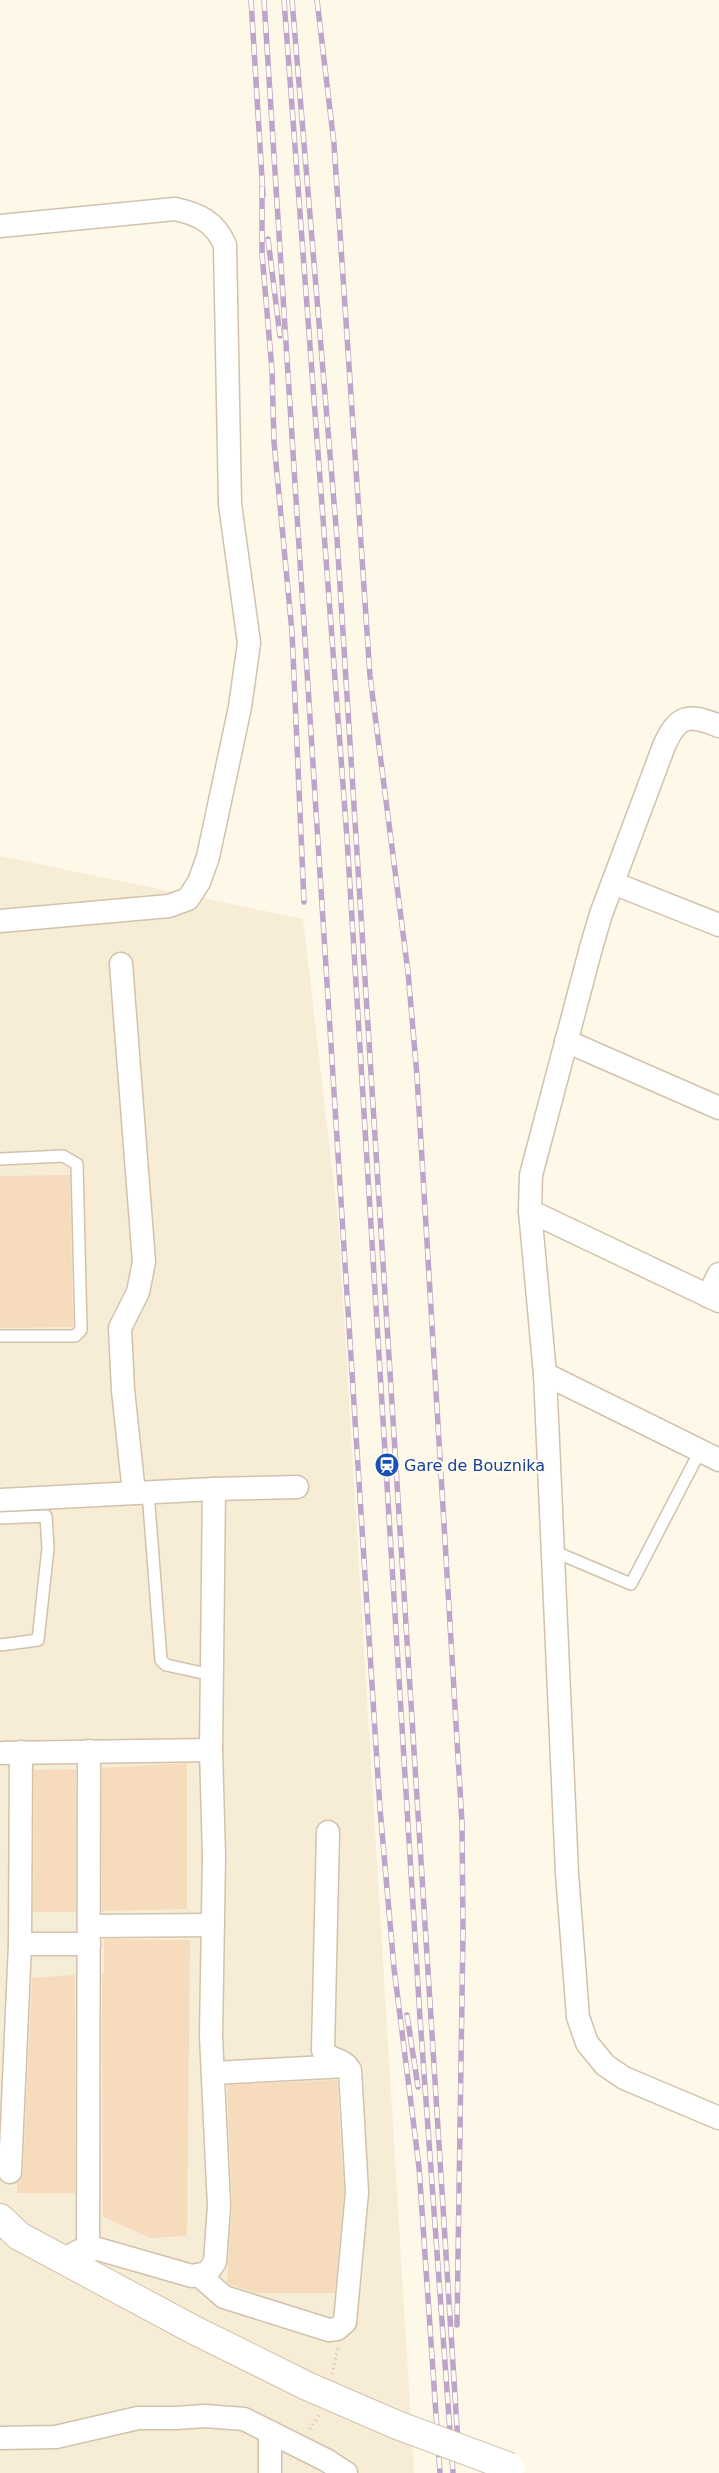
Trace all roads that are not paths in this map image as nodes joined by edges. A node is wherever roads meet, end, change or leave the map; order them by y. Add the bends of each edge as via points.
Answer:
1 (0, 226) edge
2 (719, 726) edge
3 (613, 883) junction
4 (0, 922) edge
5 (719, 925) edge
6 (120, 964) dead end
7 (566, 1041) junction
8 (719, 1108) edge
9 (0, 1159) edge
10 (530, 1211) junction
11 (719, 1274) edge
12 (714, 1299) edge
13 (0, 1336) edge
14 (544, 1374) junction
15 (709, 1455) edge
16 (297, 1487) dead end
17 (214, 1488) junction
18 (141, 1492) junction
19 (0, 1500) edge
20 (0, 1518) edge
21 (553, 1551) junction
22 (0, 1645) edge
23 (212, 1675) junction
24 (211, 1750) junction
25 (89, 1751) junction
26 (328, 1832) dead end
27 (213, 1925) junction
28 (89, 1935) junction
29 (20, 1944) junction
30 (348, 2066) junction
31 (213, 2074) junction
32 (719, 2118) edge
33 (10, 2172) dead end
34 (6, 2229) edge
35 (76, 2254) junction
36 (200, 2276) junction
37 (270, 2432) junction
38 (0, 2438) edge
39 (518, 2470) edge
40 (270, 2473) edge
41 (346, 2473) edge

1 - 4 street via 175,209 204,218 220,235 225,255 230,504 249,643 240,707 208,857 188,899 169,906
2 - 3 street via 693,717 675,725 664,746
3 - 5 street
3 - 7 street via 591,948
6 - 18 street via 144,1262 138,1292 120,1328 123,1390
7 - 8 street
7 - 10 street via 531,1175
9 - 13 lane via 63,1156 77,1164 81,1330 75,1336
10 - 12 street
10 - 14 street
11 - 12 street
14 - 15 street
14 - 21 street
15 - 21 lane via 631,1584
16 - 17 street
17 - 18 street
17 - 23 street
18 - 19 street
18 - 23 lane via 161,1660 166,1665
20 - 22 lane via 46,1516 48,1548 38,1640
21 - 32 street via 567,1873 578,2017 587,2043 605,2065 624,2078
23 - 24 street
24 - 25 street
24 - 27 street
25 - 28 street
25 - 29 street via 12,1753
26 - 30 street via 323,2050
27 - 28 street
27 - 31 street
28 - 29 street
28 - 35 street
29 - 33 street
30 - 31 street
30 - 36 street via 357,2192 344,2322 337,2329 329,2330 286,2317 224,2297
31 - 36 street via 218,2250 211,2270
34 - 35 street
35 - 36 street via 98,2249
35 - 39 street, bridge via 194,2330 307,2386 397,2426
37 - 38 street via 244,2419 205,2416 138,2418 56,2437
37 - 40 street
37 - 41 street

